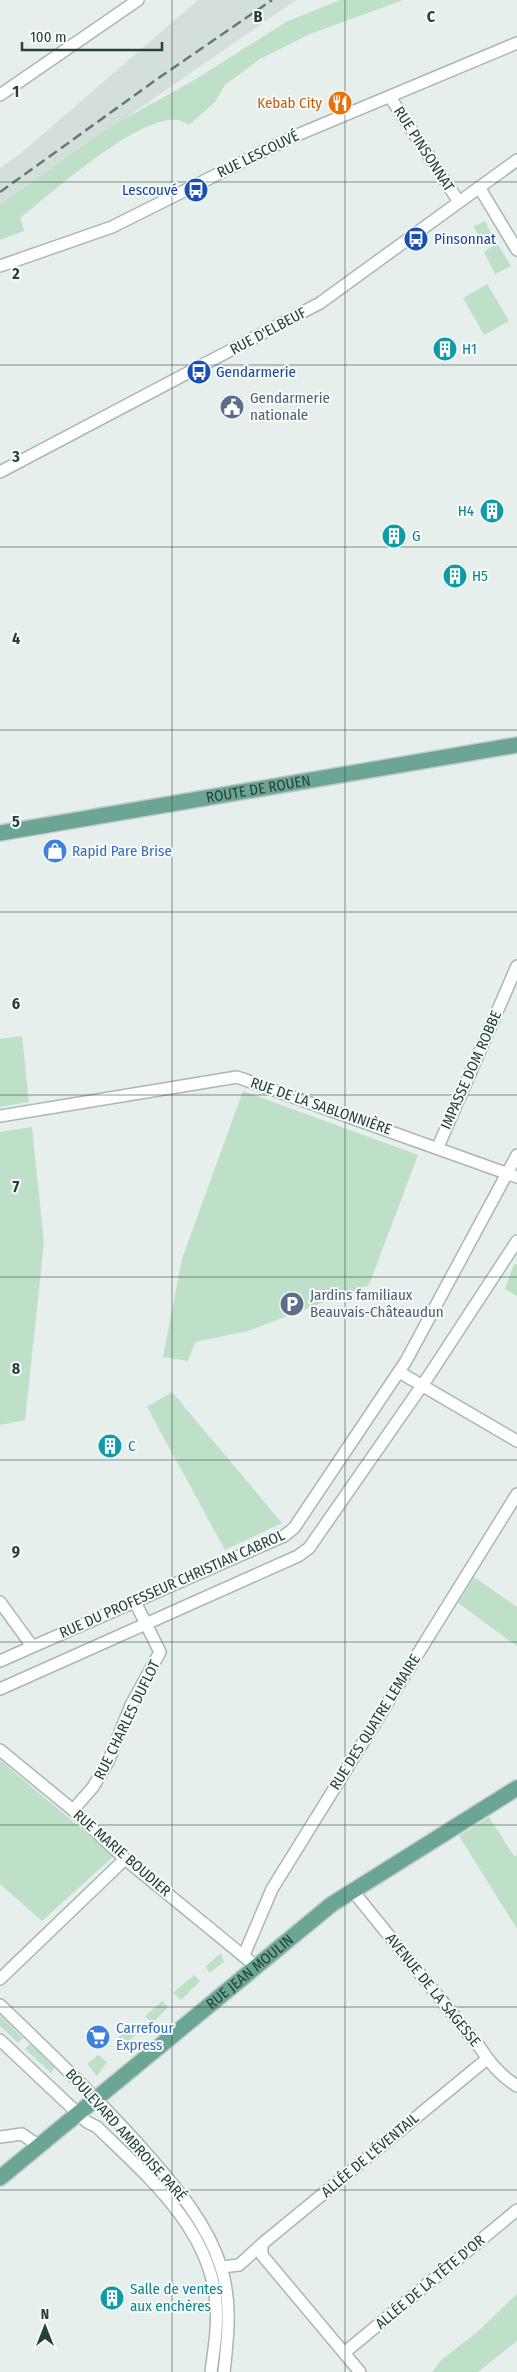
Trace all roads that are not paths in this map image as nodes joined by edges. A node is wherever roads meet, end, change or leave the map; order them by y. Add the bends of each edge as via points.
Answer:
1 (138, 0) edge
2 (517, 43) edge
3 (0, 94) edge
4 (390, 97) junction
5 (517, 160) edge
6 (478, 187) junction
7 (459, 202) junction
8 (517, 250) edge
9 (0, 266) edge
10 (0, 472) edge
11 (517, 745) edge
12 (0, 833) edge
13 (517, 966) edge
14 (0, 1116) edge
15 (438, 1147) junction
16 (517, 1155) edge
17 (512, 1175) edge
18 (517, 1241) edge
19 (399, 1372) junction
20 (422, 1385) junction
21 (517, 1441) edge
22 (517, 1494) edge
23 (0, 1602) edge
24 (135, 1602) junction
25 (147, 1624) junction
26 (32, 1646) junction
27 (0, 1661) edge
28 (0, 1689) edge
29 (0, 1750) edge
30 (517, 1788) edge
31 (73, 1810) junction
32 (125, 1859) junction
33 (352, 1890) junction
34 (244, 1955) junction
35 (257, 1967) junction
36 (0, 1979) edge
37 (0, 2005) edge
38 (0, 2040) edge
39 (487, 2059) junction
40 (517, 2086) edge
41 (97, 2099) junction
42 (79, 2114) junction
43 (0, 2137) edge
44 (39, 2146) junction
45 (0, 2178) edge
46 (517, 2210) edge
47 (262, 2250) junction
48 (222, 2267) junction
49 (344, 2353) junction
50 (211, 2372) edge
51 (224, 2372) edge
52 (360, 2372) edge

1 - 3 street
2 - 4 street, RUE LESCOUVÉ
4 - 7 street, RUE PINSONNAT
4 - 9 street, RUE LESCOUVÉ via 283,141 112,227
5 - 6 street, RUE D'ELBEUF
6 - 7 street, RUE D'ELBEUF
6 - 8 street
7 - 10 street, RUE D'ELBEUF via 320,303
11 - 12 main road, ROUTE DE ROUEN
13 - 15 street, IMPASSE DOM ROBBE
14 - 15 street, RUE DE LA SABLONNIÈRE via 237,1077
15 - 17 street, RUE DE LA SABLONNIÈRE
16 - 17 street, RUE DU PROFESSEUR CHRISTIAN CABROL
17 - 19 street, RUE DU PROFESSEUR CHRISTIAN CABROL
18 - 20 street
19 - 20 street
19 - 24 street, RUE DU PROFESSEUR CHRISTIAN CABROL via 294,1528 284,1536
20 - 21 street
20 - 25 street via 309,1548 298,1556
22 - 34 street, RUE DES QUATRE LEMAIRE via 272,1889
23 - 26 street
24 - 25 street
24 - 26 street, RUE DU PROFESSEUR CHRISTIAN CABROL
25 - 28 street
25 - 31 street, RUE CHARLES DUFLOT via 160,1652 132,1705 108,1762 93,1787
26 - 27 street, RUE DU PROFESSEUR CHRISTIAN CABROL
29 - 31 street, RUE MARIE BOUDIER
30 - 33 main road, RUE JEAN MOULIN
31 - 32 street, RUE MARIE BOUDIER
32 - 34 street, RUE MARIE BOUDIER
32 - 36 street
33 - 35 main road, RUE JEAN MOULIN via 308,1922
33 - 39 street, AVENUE DE LA SAGESSE
34 - 35 street, RUE MARIE BOUDIER
35 - 41 main road, RUE JEAN MOULIN
37 - 41 street, BOULEVARD AMBROISE PARÉ
38 - 42 street, BOULEVARD AMBROISE PARÉ
39 - 40 street, AVENUE DE LA SAGESSE via 504,2078
39 - 47 street, ALLÉE DE L'ÉVENTAIL
41 - 42 main road, RUE JEAN MOULIN
41 - 48 street, BOULEVARD AMBROISE PARÉ via 178,2189 204,2230
42 - 44 main road, RUE JEAN MOULIN
42 - 50 street, BOULEVARD AMBROISE PARÉ via 97,2127 164,2193 202,2251 216,2302
43 - 44 street via 22,2134
44 - 45 main road, RUE JEAN MOULIN
46 - 49 street, ALLÉE DE LA TÊTE D'OR
47 - 48 street, ALLÉE DE L'ÉVENTAIL via 239,2264
47 - 49 street
48 - 51 street, BOULEVARD AMBROISE PARÉ via 228,2303
49 - 52 street

